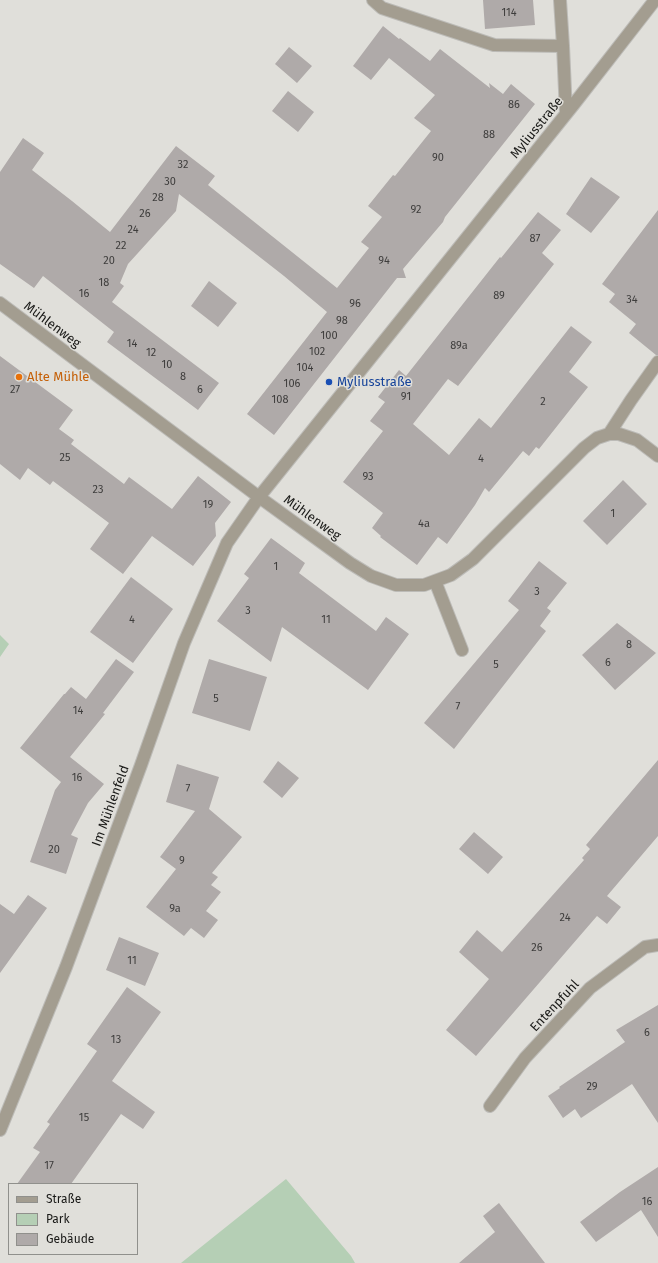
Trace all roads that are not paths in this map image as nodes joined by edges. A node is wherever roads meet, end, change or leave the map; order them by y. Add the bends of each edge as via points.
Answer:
1 (373, 0) edge
2 (560, 0) edge
3 (655, 0) edge
4 (563, 46) junction
5 (566, 113) junction
6 (0, 303) edge
7 (658, 362) edge
8 (609, 434) junction
9 (658, 456) edge
10 (259, 497) junction
11 (435, 581) junction
12 (462, 650) dead end
13 (658, 945) edge
14 (490, 1106) dead end
15 (0, 1130) edge

1 - 4 street via 382,8 494,45
2 - 4 street
3 - 5 street, Myliusstraße
4 - 5 street
5 - 10 street, Myliusstraße
6 - 10 street, Mühlenweg
7 - 8 street
8 - 9 street via 619,434 637,440
8 - 11 street, Mühlenweg via 597,438 584,448 474,558 451,575
10 - 11 street, Mühlenweg via 371,576 396,585 424,585
10 - 15 street, Im Mühlenfeld via 228,543 184,642 66,967
11 - 12 street
13 - 14 street, Entenpfuhl via 645,947 590,988 525,1058

